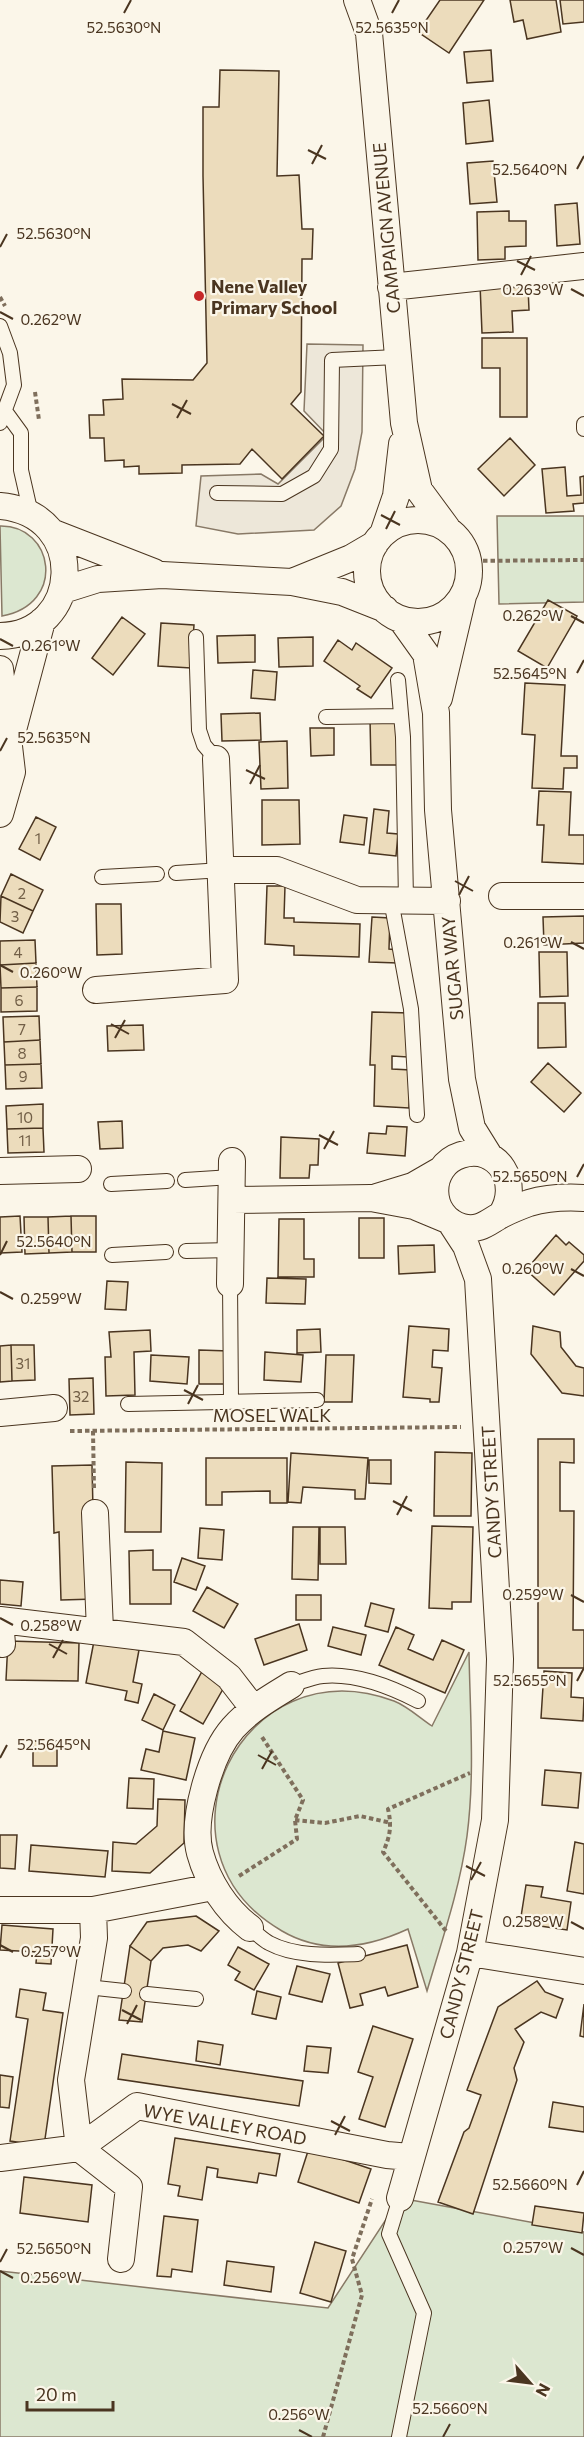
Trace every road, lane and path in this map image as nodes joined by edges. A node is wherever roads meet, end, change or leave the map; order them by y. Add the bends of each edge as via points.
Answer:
1 (357, 0) edge
2 (380, 0) edge
3 (369, 33) junction
4 (584, 266) edge
5 (391, 288) junction
6 (0, 326) edge
7 (397, 357) junction
8 (14, 385) junction
9 (2, 415) edge
10 (39, 421) dead end
11 (404, 423) junction
12 (584, 424) edge
13 (584, 429) edge
14 (218, 493) dead end
15 (0, 506) edge
16 (31, 514) junction
17 (447, 528) junction
18 (54, 533) junction
19 (379, 539) junction
20 (584, 560) edge
21 (468, 561) junction
22 (162, 575) junction
23 (292, 582) junction
24 (63, 590) junction
25 (464, 594) junction
26 (393, 614) junction
27 (42, 621) junction
28 (0, 636) edge
29 (195, 637) dead end
30 (0, 669) edge
31 (398, 680) dead end
32 (436, 713) junction
33 (401, 716) junction
34 (326, 717) dead end
35 (9, 745) junction
36 (216, 759) joint
37 (0, 814) edge
38 (222, 870) junction
39 (176, 873) dead end
40 (157, 874) dead end
41 (102, 877) dead end
42 (502, 896) dead end
43 (584, 896) edge
44 (399, 900) junction
45 (447, 901) junction
46 (96, 990) dead end
47 (462, 1079) junction
48 (417, 1115) dead end
49 (497, 1163) junction
50 (78, 1169) dead end
51 (441, 1169) junction
52 (0, 1171) edge
53 (232, 1179) junction
54 (186, 1180) dead end
55 (166, 1181) dead end
56 (111, 1184) dead end
57 (371, 1198) junction
58 (577, 1198) edge
59 (500, 1216) junction
60 (451, 1222) junction
61 (231, 1250) junction
62 (186, 1251) dead end
63 (166, 1252) dead end
64 (112, 1255) dead end
65 (478, 1279) junction
66 (230, 1284) joint
67 (317, 1400) dead end
68 (231, 1401) junction
69 (128, 1404) dead end
70 (0, 1413) edge
71 (58, 1420) joint
72 (472, 1427) dead end
73 (93, 1431) junction
74 (95, 1513) joint
75 (1, 1628) edge
76 (100, 1630) junction
77 (291, 1685) joint
78 (418, 1701) dead end
79 (250, 1711) junction
80 (479, 1769) dead end
81 (295, 1820) junction
82 (391, 1823) junction
83 (215, 1889) junction
84 (0, 1910) edge
85 (93, 1910) junction
86 (453, 1926) dead end
87 (250, 1928) joint
88 (470, 1953) junction
89 (358, 1954) dead end
90 (584, 1971) edge
91 (87, 1987) junction
92 (124, 1991) dead end
93 (147, 1994) dead end
94 (196, 1999) dead end
95 (79, 2148) junction
96 (410, 2157) junction
97 (0, 2158) edge
98 (374, 2193) dead end
99 (400, 2198) joint
100 (122, 2259) dead end
101 (323, 2437) edge
102 (399, 2437) edge

1 - 3 street, CAMPAIGN AVENUE
2 - 3 street, CAMPAIGN AVENUE
3 - 5 street, CAMPAIGN AVENUE
4 - 5 street
5 - 7 street, CAMPAIGN AVENUE
6 - 8 lane via 10,353
7 - 11 street, CAMPAIGN AVENUE
7 - 14 lane via 332,360 331,449 314,476 282,494
8 - 9 lane
8 - 10 path via 34,388
9 - 16 lane via 21,433 21,470
11 - 17 street, CAMPAIGN AVENUE via 419,490
11 - 19 street, CAMPAIGN AVENUE via 396,496
12 - 13 lane
15 - 16 street
16 - 18 street
17 - 19 street via 413,521 392,527
17 - 21 street via 464,548
18 - 22 street
18 - 24 street via 63,551
19 - 23 street via 351,558
19 - 26 street via 369,557 370,585 376,599
20 - 21 path
21 - 25 street via 469,578
22 - 23 street
22 - 24 street via 98,579
23 - 26 street via 342,592
24 - 27 street
25 - 26 street via 456,606 432,620 417,622
25 - 32 street, SUGAR WAY
26 - 32 street, SUGAR WAY via 426,654
27 - 28 street via 27,631
27 - 35 street
29 - 36 lane via 199,730 204,745
30 - 35 street
31 - 33 lane
32 - 45 street, SUGAR WAY via 438,810
33 - 34 lane
33 - 44 lane
35 - 37 street via 12,772
36 - 38 street
38 - 39 lane
38 - 44 street via 277,870 357,900
38 - 46 street via 225,980
40 - 41 lane
42 - 43 street
44 - 45 street
44 - 48 lane
45 - 47 street, SUGAR WAY
47 - 49 street, SUGAR WAY via 472,1128
47 - 51 street, SUGAR WAY via 456,1132
49 - 51 street via 479,1154 466,1153
49 - 58 street via 533,1185
49 - 59 street via 510,1188
50 - 52 street
51 - 57 street via 412,1186
51 - 60 street via 434,1192 437,1205
53 - 54 lane
53 - 57 street
53 - 61 street
55 - 56 lane
57 - 60 street via 414,1206
58 - 59 street via 532,1202
59 - 60 street via 474,1228
59 - 65 street, CANDY STREET via 486,1243
60 - 65 street, CANDY STREET via 466,1246
61 - 62 lane
61 - 66 street
63 - 64 lane
65 - 88 street, CANDY STREET via 500,1659 495,1820
66 - 68 lane
67 - 68 lane
68 - 69 lane
70 - 71 street
71 - 73 path, MOSEL WALK
72 - 73 path, MOSEL WALK
73 - 74 path
74 - 76 street
75 - 76 street
76 - 79 street via 184,1642 229,1677
77 - 78 lane via 321,1676 345,1676 387,1686
77 - 79 street
79 - 81 path via 303,1800
79 - 83 street via 231,1730 211,1766 200,1809 200,1851
80 - 82 path via 388,1809
81 - 82 path via 324,1823 360,1816
81 - 83 path via 297,1839
82 - 86 path via 383,1852 450,1936
83 - 85 street
83 - 87 street
84 - 85 street
85 - 91 street via 94,1938
87 - 89 lane via 270,1943 298,1952
88 - 90 street
88 - 96 street, CANDY STREET
91 - 92 lane
91 - 95 street via 70,2080
93 - 94 lane
95 - 96 street, WYE VALLEY ROAD via 137,2106
95 - 97 street
95 - 100 street via 129,2187
96 - 99 street, CANDY STREET
98 - 101 path via 352,2259 363,2295
99 - 102 lane via 389,2234 424,2313

